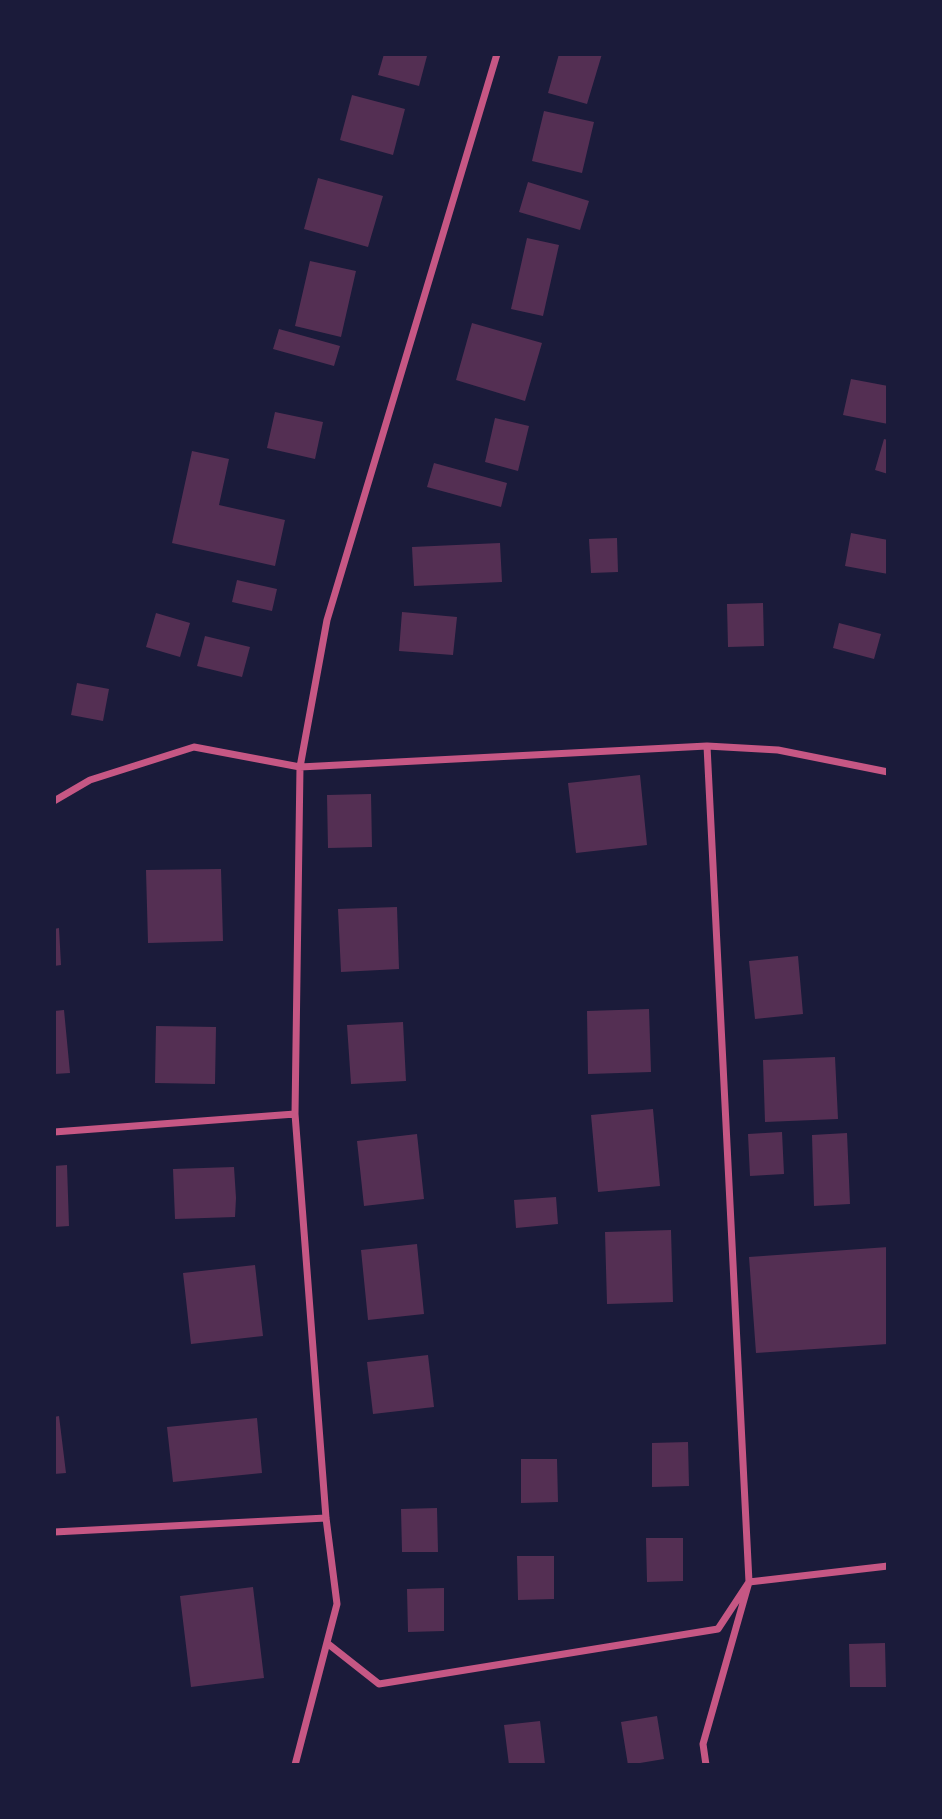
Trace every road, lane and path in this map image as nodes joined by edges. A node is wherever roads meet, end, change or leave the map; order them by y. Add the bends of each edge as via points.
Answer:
1 (497, 54) edge
2 (707, 746) junction
3 (299, 767) junction
4 (888, 772) edge
5 (54, 801) edge
6 (295, 1114) junction
7 (54, 1132) edge
8 (326, 1518) junction
9 (54, 1532) edge
10 (888, 1566) edge
11 (749, 1582) junction
12 (327, 1643) junction
13 (295, 1765) edge
14 (706, 1765) edge

1 - 3 street via 327,620
2 - 3 street
2 - 4 street via 778,750
2 - 11 street
3 - 5 street via 194,747 90,780
3 - 6 street
6 - 7 street
6 - 8 street
8 - 9 street
8 - 12 street via 337,1604
10 - 11 street
11 - 12 street via 718,1629 379,1684
11 - 14 street via 703,1744
12 - 13 street

